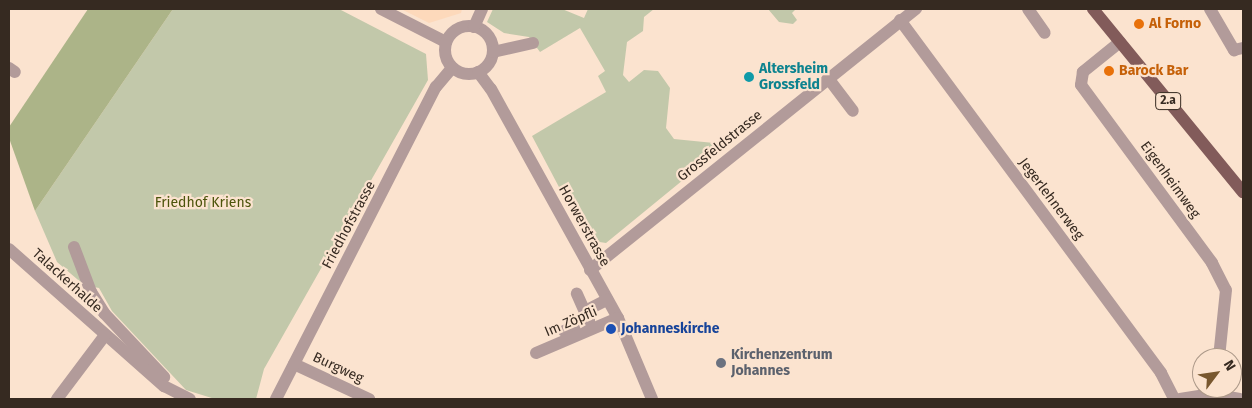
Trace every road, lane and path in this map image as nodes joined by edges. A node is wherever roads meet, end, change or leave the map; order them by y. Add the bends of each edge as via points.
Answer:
1 (381, 9) edge
2 (482, 9) edge
3 (1028, 9) edge
4 (1093, 9) edge
5 (1210, 9) edge
6 (911, 10) edge
7 (900, 20) junction
8 (474, 27) junction
9 (1046, 33) dead end
10 (446, 42) junction
11 (1120, 42) junction
12 (533, 43) dead end
13 (1243, 48) edge
14 (493, 52) junction
15 (452, 68) junction
16 (478, 72) junction
17 (828, 78) junction
18 (853, 111) dead end
19 (1242, 190) edge
20 (74, 248) dead end
21 (9, 249) edge
22 (590, 270) junction
23 (577, 294) dead end
24 (607, 300) junction
25 (584, 311) junction
26 (618, 318) junction
27 (564, 331) dead end
28 (105, 335) junction
29 (1220, 348) edge
30 (536, 354) dead end
31 (294, 364) junction
32 (187, 398) edge
33 (57, 399) edge
34 (276, 399) edge
35 (369, 399) edge
36 (650, 399) edge
37 (1174, 399) edge

1 - 10 street
2 - 8 street
3 - 9 street
4 - 11 main road, 2.a
5 - 13 street via 1234,50
6 - 7 street, Grossfeldstrasse
7 - 17 street, Grossfeldstrasse
7 - 37 street, Jegerlehnerweg via 1161,373
8 - 10 street via 456,30
8 - 14 street via 488,36
10 - 15 street via 445,51
11 - 19 main road, 2.a
11 - 29 street, Eigenheimweg via 1083,72 1081,85 1212,263 1226,290
12 - 14 street
14 - 16 street via 485,68
15 - 16 street via 469,74
15 - 31 street, Friedhofstrasse via 436,88
16 - 22 street, Horwerstrasse via 491,89
17 - 18 street
17 - 22 street, Grossfeldstrasse
20 - 32 street via 91,292 104,313
21 - 28 street, Talackerhalde
22 - 24 street, Horwerstrasse
23 - 25 street
24 - 25 street
24 - 26 street, Horwerstrasse
25 - 27 street via 589,321
26 - 30 street, Im Zöpfli
26 - 36 street, Horwerstrasse
28 - 32 street, Talackerhalde via 164,386
28 - 33 street
31 - 34 street, Friedhofstrasse
31 - 35 street, Burgweg

